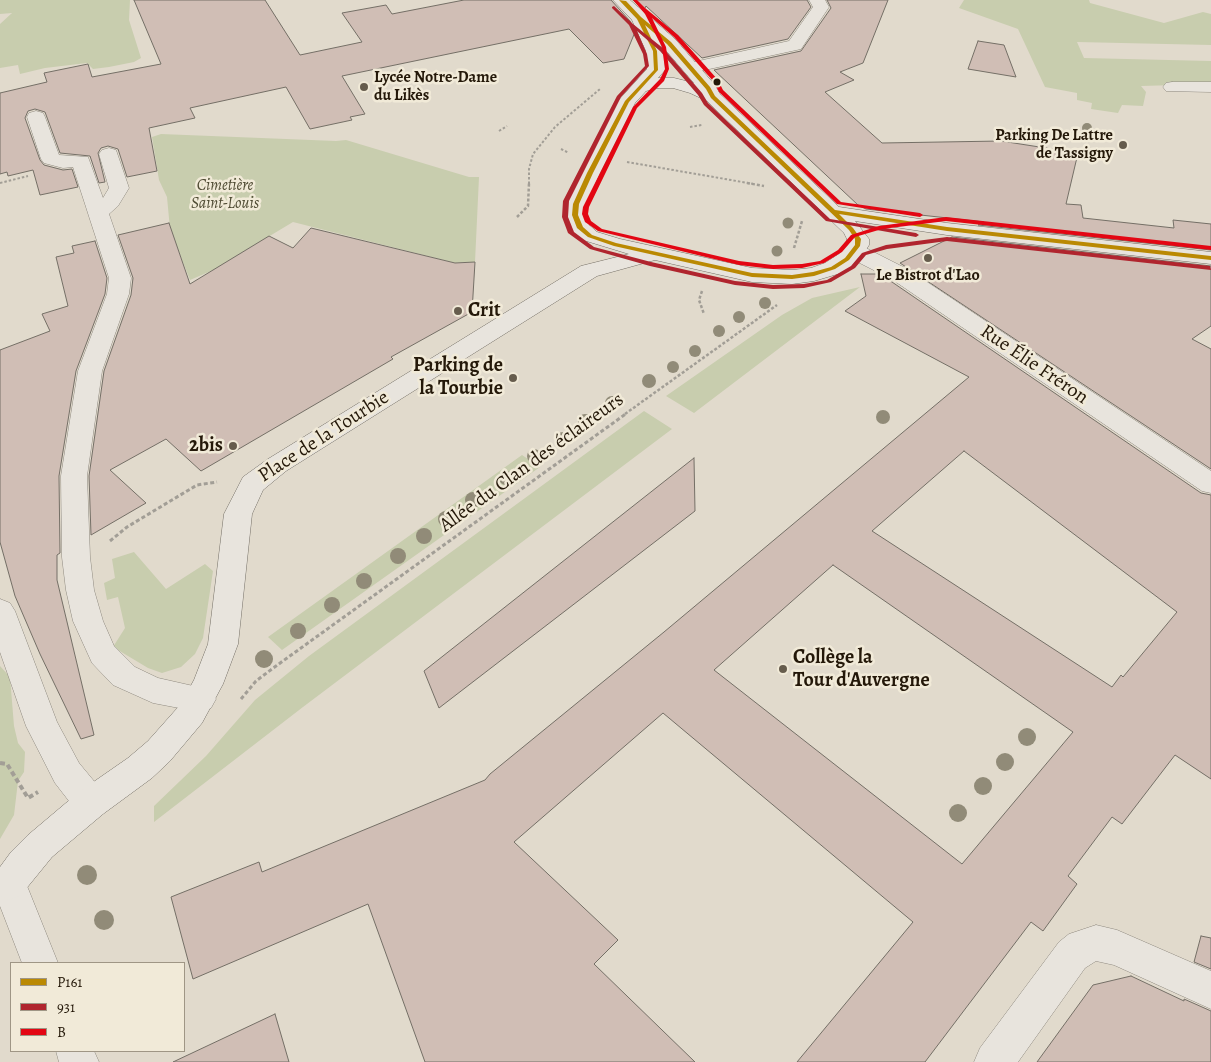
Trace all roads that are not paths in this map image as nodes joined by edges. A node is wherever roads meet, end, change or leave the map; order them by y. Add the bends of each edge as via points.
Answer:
1 (621, 0) edge
2 (817, 0) edge
3 (639, 18) junction
4 (691, 68) junction
5 (640, 87) junction
6 (1172, 87) dead end
7 (1211, 87) edge
8 (714, 98) junction
9 (36, 117) dead end
10 (109, 154) dead end
11 (99, 212) junction
12 (834, 212) junction
13 (947, 229) junction
14 (590, 236) junction
15 (856, 248) junction
16 (652, 254) junction
17 (1211, 258) edge
18 (589, 271) junction
19 (1211, 484) edge
20 (0, 612) edge
21 (200, 699) junction
22 (91, 804) junction
23 (4, 892) edge
24 (39, 962) edge
25 (1211, 990) edge
26 (994, 1062) edge

1 - 3 street
2 - 4 street via 821,7 797,44
3 - 4 street via 663,36
3 - 5 street via 655,51 657,66 654,74
4 - 8 street
5 - 8 street via 674,83
5 - 14 street via 627,101 576,204 580,228
6 - 7 street
8 - 12 street
9 - 11 street via 51,159 81,161
10 - 11 street via 119,188 111,202
11 - 21 street via 121,283 90,371 74,476 80,590 95,640 103,654 124,676 153,690
12 - 13 street
12 - 15 street via 855,234
13 - 15 street via 903,233
13 - 17 street
14 - 16 street, Place de la Tourbie
14 - 18 street
15 - 16 street, Place de la Tourbie via 839,265 826,271 773,277
15 - 19 street, Rue Élie Fréron
16 - 18 street, Place de la Tourbie
18 - 21 street, Place de la Tourbie via 276,464 256,480 238,514 223,644
20 - 22 street via 42,726 67,773
21 - 22 street, Place de la Tourbie via 159,751
22 - 23 street, Place de la Tourbie via 40,846
23 - 24 street
25 - 26 street via 1116,948 1096,943 1082,947 1072,955

